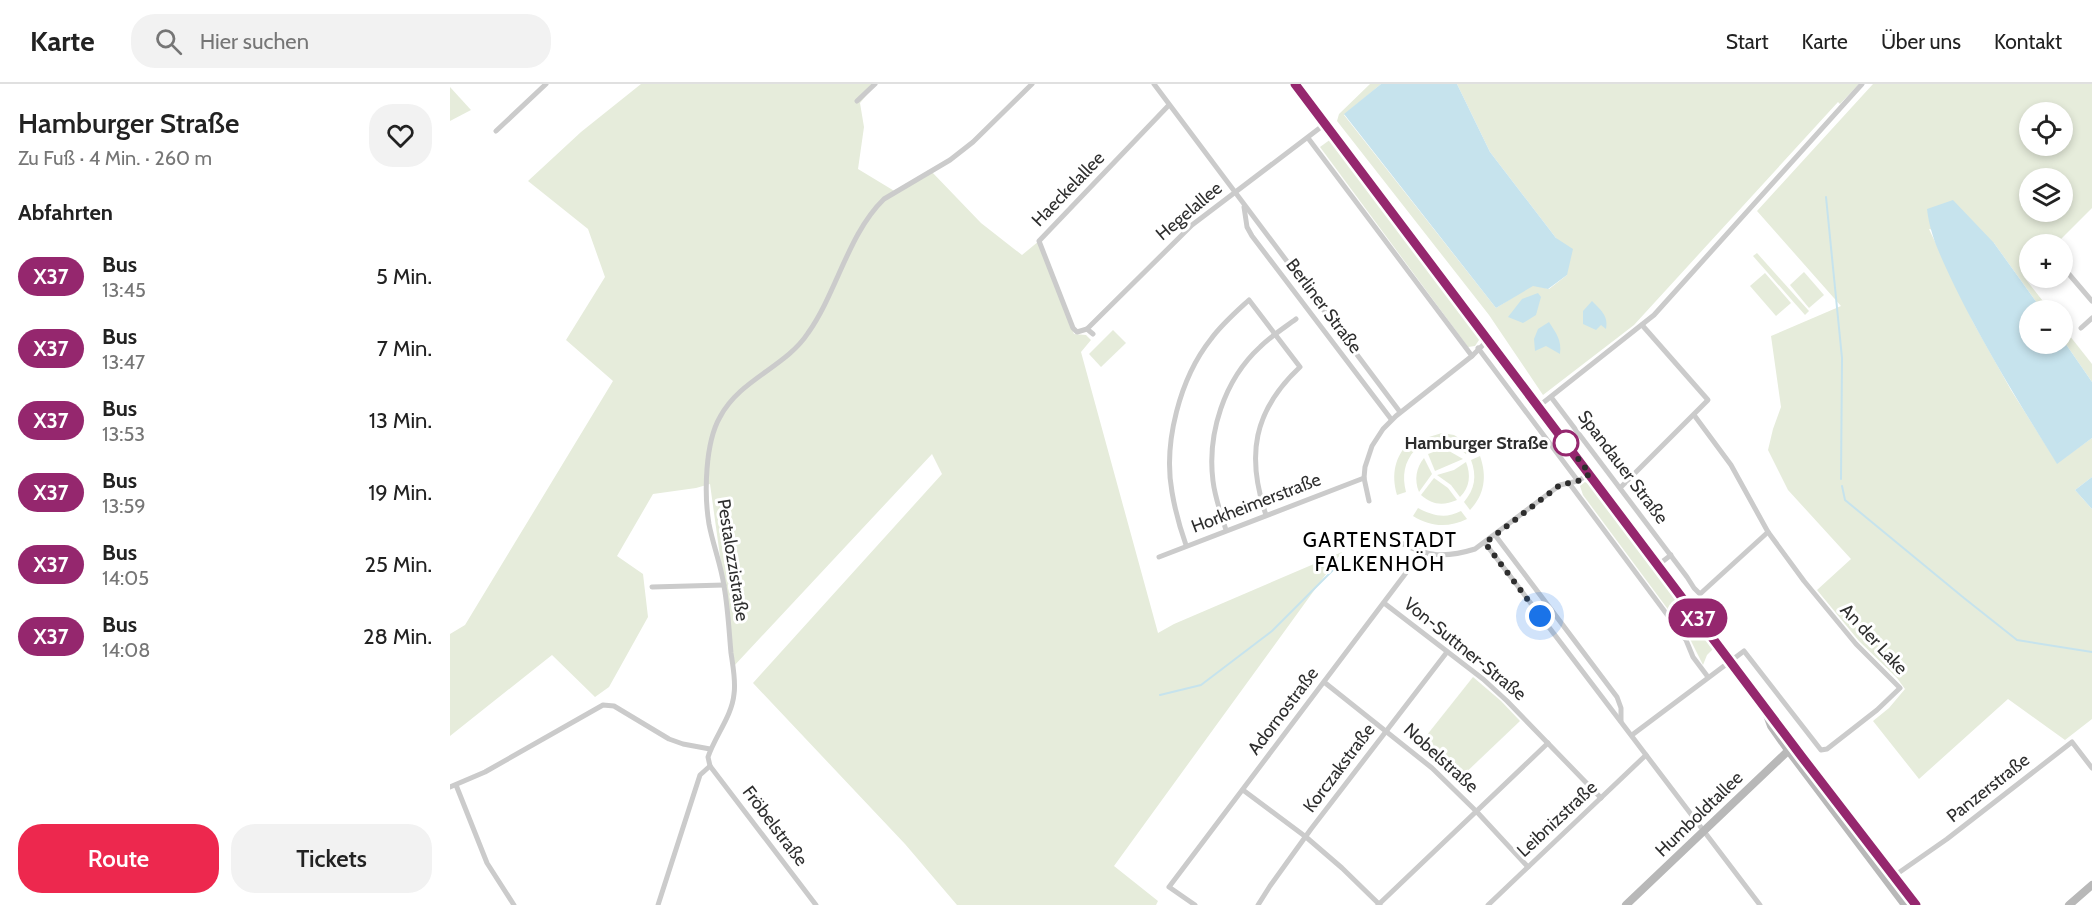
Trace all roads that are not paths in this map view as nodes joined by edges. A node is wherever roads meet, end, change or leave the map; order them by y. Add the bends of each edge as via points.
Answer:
1 (546, 84) edge
2 (875, 84) edge
3 (1032, 84) edge
4 (1154, 84) edge
5 (1295, 84) edge
6 (1862, 84) edge
7 (856, 101) dead end
8 (1169, 105) junction
9 (1325, 124) junction
10 (496, 131) dead end
11 (1308, 138) junction
12 (1234, 192) junction
13 (1244, 205) junction
14 (2073, 279) edge
15 (2092, 301) edge
16 (2092, 318) edge
17 (1296, 319) dead end
18 (1642, 324) junction
19 (2081, 328) dead end
20 (1087, 329) junction
21 (1093, 334) dead end
22 (1276, 334) junction
23 (1488, 340) junction
24 (1478, 348) junction
25 (1472, 356) junction
26 (1551, 397) junction
27 (1539, 406) junction
28 (1400, 412) junction
29 (1694, 415) junction
30 (1392, 419) junction
31 (1590, 474) junction
32 (1364, 478) junction
33 (1578, 481) junction
34 (1569, 483) junction
35 (1620, 488) junction
36 (1369, 501) dead end
37 (1266, 516) junction
38 (1226, 530) junction
39 (1768, 532) junction
40 (1495, 536) junction
41 (1401, 543) dead end
42 (1485, 543) junction
43 (1186, 545) junction
44 (1421, 553) junction
45 (1671, 555) junction
46 (1159, 557) dead end
47 (1658, 565) junction
48 (724, 585) junction
49 (652, 587) dead end
50 (1384, 603) junction
51 (1447, 652) junction
52 (1730, 660) junction
53 (1708, 677) junction
54 (1324, 682) junction
55 (1621, 721) junction
56 (1387, 730) junction
57 (1632, 735) junction
58 (1548, 743) junction
59 (1791, 748) junction
60 (710, 749) junction
61 (1646, 755) junction
62 (710, 766) junction
63 (2092, 768) edge
64 (453, 786) edge
65 (1243, 790) junction
66 (1601, 798) junction
67 (1477, 812) junction
68 (1704, 830) junction
69 (1306, 837) junction
70 (1528, 867) junction
71 (1894, 876) junction
72 (2092, 885) edge
73 (514, 905) edge
74 (658, 905) edge
75 (816, 905) edge
76 (1196, 905) edge
77 (1258, 905) edge
78 (1379, 905) edge
79 (1488, 905) edge
80 (1626, 905) edge
81 (1760, 905) edge
82 (1905, 905) edge
83 (1916, 905) edge
84 (2069, 905) edge

1 - 10 street
2 - 7 street
3 - 48 street, Pestalozzistraße via 973,142 875,208 807,335 726,407 713,432 707,504
4 - 8 street, Berliner Straße
5 - 9 main road, Spandauer Straße
6 - 18 street via 1686,281
8 - 12 street, Berliner Straße
8 - 20 street, Haeckelallee via 1039,241 1073,328 1077,332
9 - 11 street, Hegelallee
9 - 23 main road, Spandauer Straße
11 - 12 street, Hegelallee
11 - 25 street
12 - 13 street, Berliner Straße
12 - 20 street, Hegelallee via 1175,240
13 - 28 street, Berliner Straße
13 - 30 street, Berliner Straße via 1252,236
14 - 15 street
16 - 19 street
17 - 22 street
18 - 26 street
18 - 29 street via 1708,400
20 - 21 street
22 - 37 street via 1300,367 1267,407 1258,431 1255,477
22 - 38 street via 1258,348 1237,375 1215,430 1213,483
22 - 43 street via 1249,300 1210,340 1184,387 1172,437 1170,474
23 - 24 street
23 - 27 main road, Spandauer Straße
24 - 25 street
24 - 33 street
25 - 28 street
26 - 27 street
26 - 35 street, Spandauer Straße
27 - 31 main road, Spandauer Straße
28 - 30 street
29 - 35 street
29 - 39 street, An der Lake via 1731,465
30 - 32 street via 1372,446
31 - 33 street
31 - 47 main road, Spandauer Straße
32 - 36 street
32 - 37 street, Horkheimerstraße
33 - 34 street
34 - 40 street via 1560,485
34 - 53 street via 1686,640
35 - 45 street, Spandauer Straße
37 - 38 street, Horkheimerstraße
38 - 43 street, Horkheimerstraße
39 - 45 street, Spandauer Straße via 1700,594
39 - 52 street, An der Lake via 1811,591 1900,688 1877,710 1821,750 1744,651
40 - 42 street
40 - 55 street via 1617,698
41 - 44 street
42 - 44 street via 1451,555
42 - 55 street
43 - 46 street, Horkheimerstraße
44 - 50 street, Adornostraße
45 - 47 street
47 - 52 main road, Spandauer Straße
48 - 49 street
48 - 60 street, Pestalozzistraße via 734,695
50 - 51 street, Von-Suttner-Straße
50 - 54 street, Adornostraße
51 - 56 street, Korczakstraße
51 - 58 street, Von-Suttner-Straße via 1490,685
52 - 53 street
52 - 59 main road, Spandauer Straße via 1762,702 1772,726
53 - 57 street
54 - 56 street, Nobelstraße
54 - 65 street, Adornostraße
55 - 57 street
56 - 67 street, Nobelstraße
56 - 69 street, Korczakstraße
57 - 61 street
58 - 66 street, Von-Suttner-Straße
58 - 67 street
59 - 68 main road, Humboldtallee
59 - 71 main road, Spandauer Straße
59 - 82 main road, Spandauer Straße
60 - 62 street, Pestalozzistraße
60 - 64 street via 676,741 614,706 603,705
61 - 66 street, Leibnizstraße
61 - 68 street
62 - 74 street via 700,775
62 - 75 street, Fröbelstraße
63 - 71 street, Panzerstraße via 2072,742
64 - 73 street via 487,863
65 - 69 street
65 - 76 street, Adornostraße via 1169,887
66 - 70 street, Leibnizstraße
67 - 70 street, Nobelstraße
67 - 78 street
68 - 80 main road, Humboldtallee
68 - 81 street
69 - 77 street, Korczakstraße
69 - 78 street
70 - 79 street, Leibnizstraße
71 - 83 main road, Spandauer Straße
72 - 84 main road

